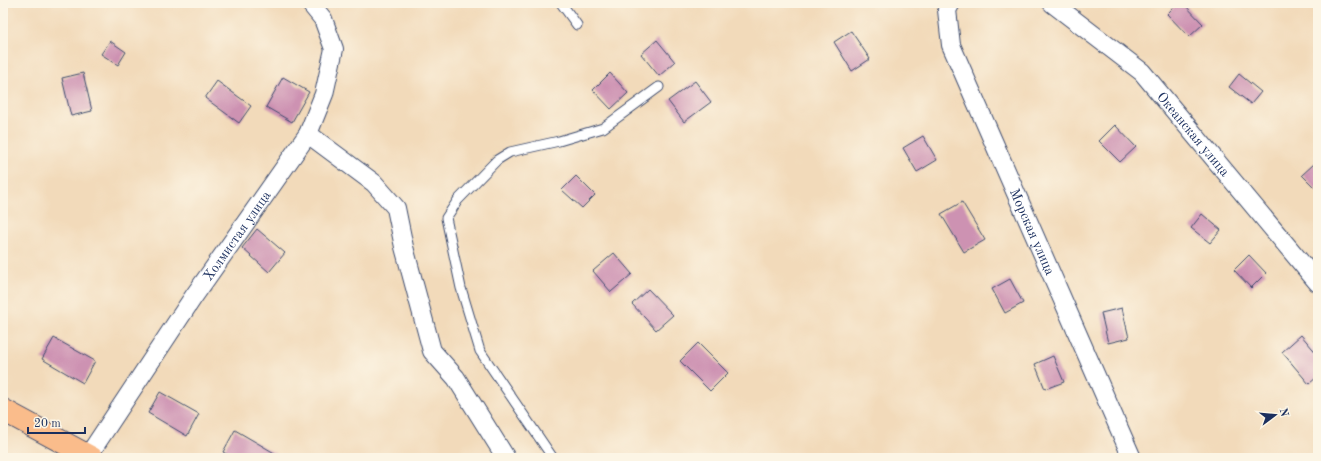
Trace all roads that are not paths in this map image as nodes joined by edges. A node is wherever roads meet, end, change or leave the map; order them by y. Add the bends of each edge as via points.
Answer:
1 (310, 3) edge
2 (561, 3) edge
3 (951, 3) edge
4 (1052, 3) edge
5 (577, 25) dead end
6 (659, 87) dead end
7 (308, 134) junction
8 (1318, 283) edge
9 (3, 410) edge
10 (90, 457) edge
11 (506, 458) edge
12 (553, 458) edge
13 (1132, 458) edge

1 - 7 street, Холмистая улица via 323,19 334,49 324,94
2 - 5 lane
3 - 13 street, Морская улица via 947,10 951,45
4 - 8 street, Океанская улица via 1142,72
6 - 12 lane via 603,128 510,152 497,160 458,200 446,218 461,288 480,351
7 - 10 street, Холмистая улица via 194,296
7 - 11 street via 374,183 396,208 432,351 456,378
9 - 10 main road

